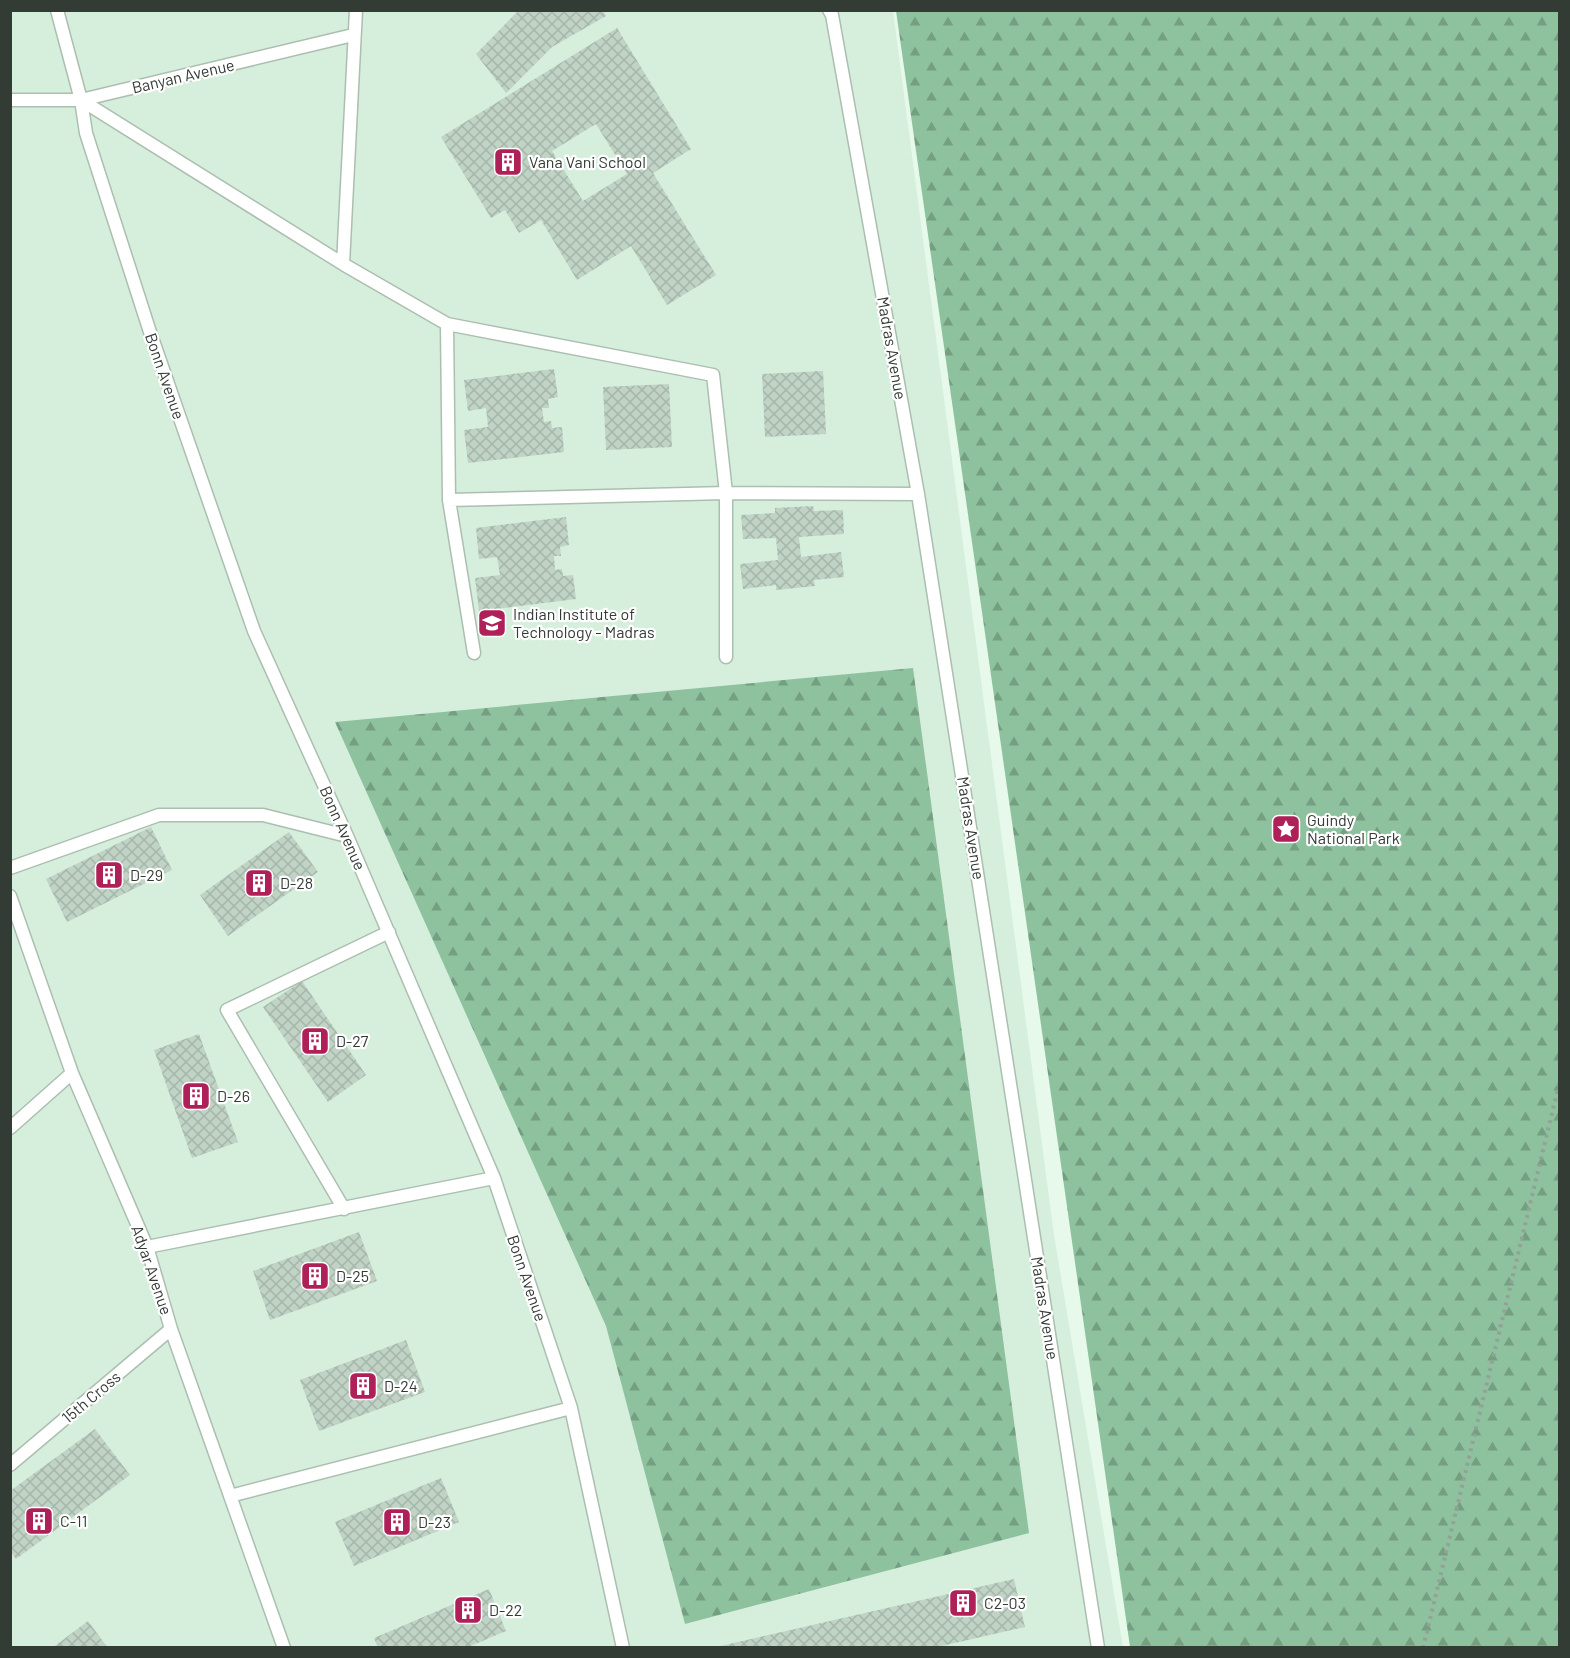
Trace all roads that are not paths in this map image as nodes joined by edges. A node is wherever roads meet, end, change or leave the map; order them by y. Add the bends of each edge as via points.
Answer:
1 (57, 10) edge
2 (356, 10) edge
3 (831, 12) edge
4 (353, 35) junction
5 (10, 100) edge
6 (81, 100) junction
7 (343, 264) junction
8 (447, 324) junction
9 (726, 493) junction
10 (918, 494) junction
11 (449, 500) junction
12 (474, 653) dead end
13 (726, 657) dead end
14 (347, 836) junction
15 (10, 868) edge
16 (10, 896) edge
17 (389, 933) junction
18 (72, 1072) junction
19 (10, 1128) edge
20 (494, 1178) junction
21 (344, 1209) junction
22 (147, 1247) junction
23 (171, 1329) junction
24 (571, 1408) junction
25 (10, 1465) edge
26 (230, 1496) junction
27 (284, 1647) edge
28 (622, 1647) edge
29 (1098, 1647) edge

1 - 6 lane, Bonn Avenue
2 - 4 lane
3 - 10 lane, Madras Avenue
4 - 6 lane, Banyan Avenue
4 - 7 lane
5 - 6 lane, Banyan Avenue
6 - 7 lane
6 - 14 lane, Bonn Avenue via 86,133 146,321 254,631
7 - 8 lane
8 - 9 lane via 713,375
8 - 11 lane
9 - 10 lane
9 - 11 lane
9 - 13 lane
10 - 29 lane, Madras Avenue
11 - 12 lane
14 - 15 lane via 263,815 159,815
14 - 17 lane, Bonn Avenue
16 - 18 lane, Adyar Avenue
17 - 20 lane, Bonn Avenue
17 - 21 lane via 227,1010
18 - 19 lane
18 - 22 lane, Adyar Avenue
20 - 21 lane
20 - 24 lane, Bonn Avenue
21 - 22 lane
22 - 23 lane, Adyar Avenue
23 - 25 lane, 15th Cross
23 - 26 lane, Adyar Avenue
24 - 26 lane
24 - 28 lane, Bonn Avenue
26 - 27 lane, Adyar Avenue

